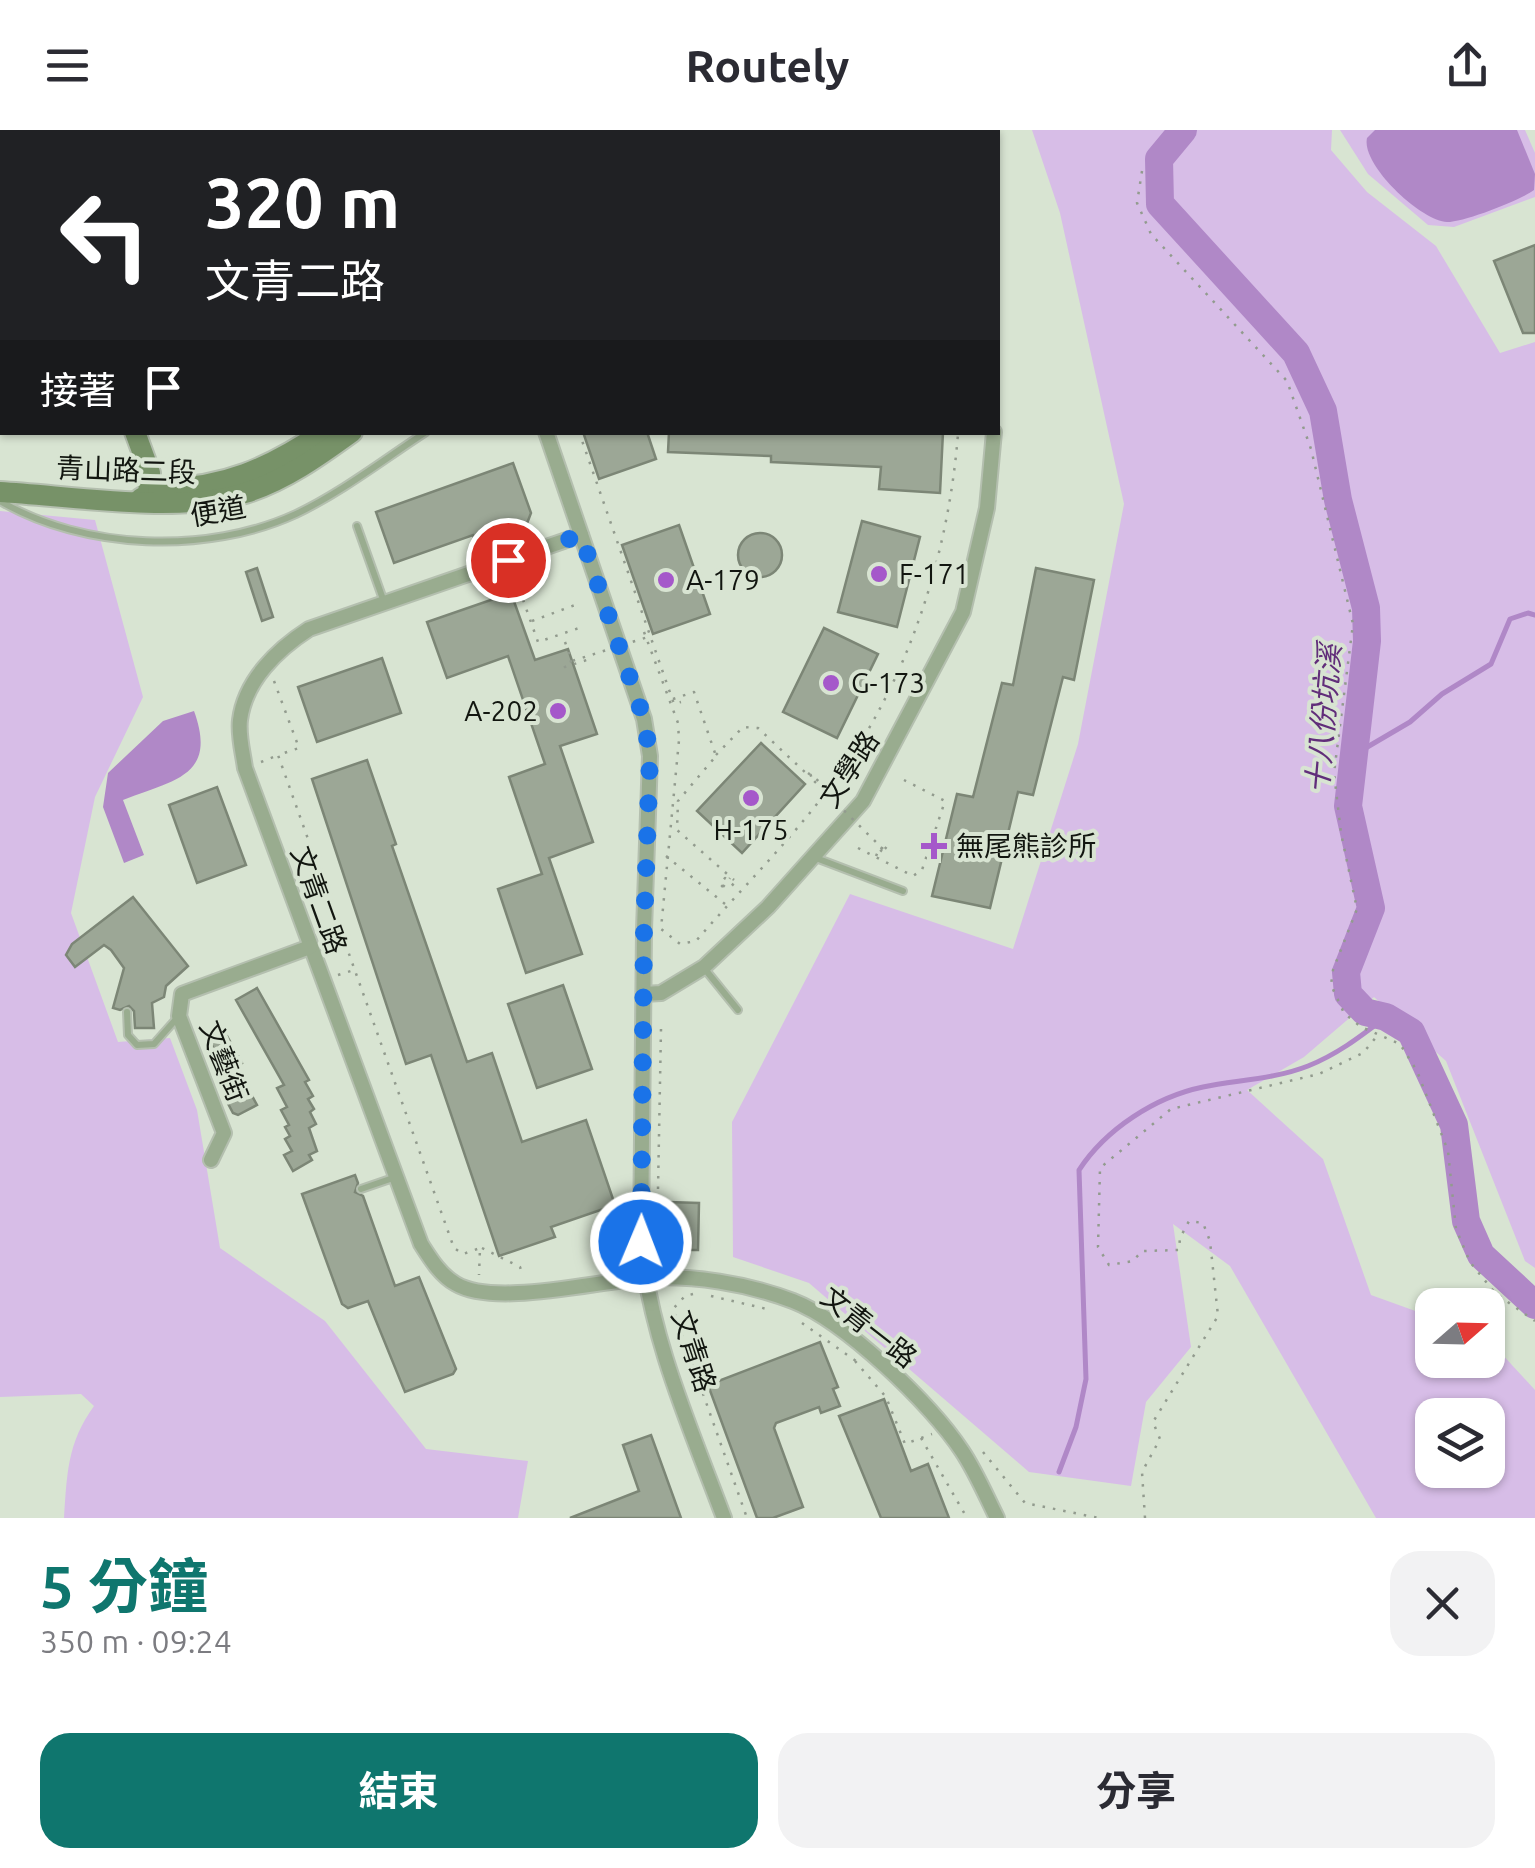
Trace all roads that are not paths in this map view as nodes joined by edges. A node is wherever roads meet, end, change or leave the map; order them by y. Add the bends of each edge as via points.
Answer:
1 (127, 435) edge
2 (137, 435) edge
3 (318, 435) edge
4 (347, 435) edge
5 (421, 435) edge
6 (547, 435) edge
7 (994, 435) edge
8 (0, 480) edge
9 (0, 492) edge
10 (143, 492) junction
11 (0, 501) edge
12 (358, 526) dead end
13 (581, 535) junction
14 (385, 603) junction
15 (815, 858) junction
16 (902, 891) dead end
17 (310, 947) junction
18 (704, 967) junction
19 (644, 994) junction
20 (738, 1010) dead end
21 (127, 1012) dead end
22 (179, 1016) junction
23 (211, 1160) dead end
24 (393, 1178) junction
25 (360, 1190) dead end
26 (644, 1278) junction
27 (724, 1518) edge
28 (997, 1518) edge

1 - 10 street
2 - 10 street via 144,449
3 - 10 street, 青山路二段 via 240,478
4 - 10 street, 青山路二段 via 246,493 196,503
5 - 11 lane, 便道 via 295,514 214,538 70,531
6 - 13 street, 文青路
7 - 15 street, 文學路 via 987,508 962,612 864,801
8 - 10 street, 青山路二段
9 - 10 street, 青山路二段
12 - 14 lane
13 - 14 street, 文青二路
13 - 19 street, 文青路 via 644,719 650,756
14 - 17 street, 文青二路 via 309,629 277,650 240,720 245,768
15 - 16 lane
15 - 18 street, 文學路
17 - 22 street, 文藝街 via 182,994
17 - 24 street, 文青二路
18 - 19 street, 文學路 via 661,993
18 - 20 lane
19 - 26 street, 文青路
21 - 22 lane via 128,1035 137,1044 154,1044
22 - 23 street, 文藝街 via 224,1133
24 - 25 lane
24 - 26 street, 文青二路 via 421,1244 456,1284 514,1293
26 - 27 street, 文青路 via 676,1390
26 - 28 street, 文青一路 via 729,1283 796,1302 870,1352 961,1450

